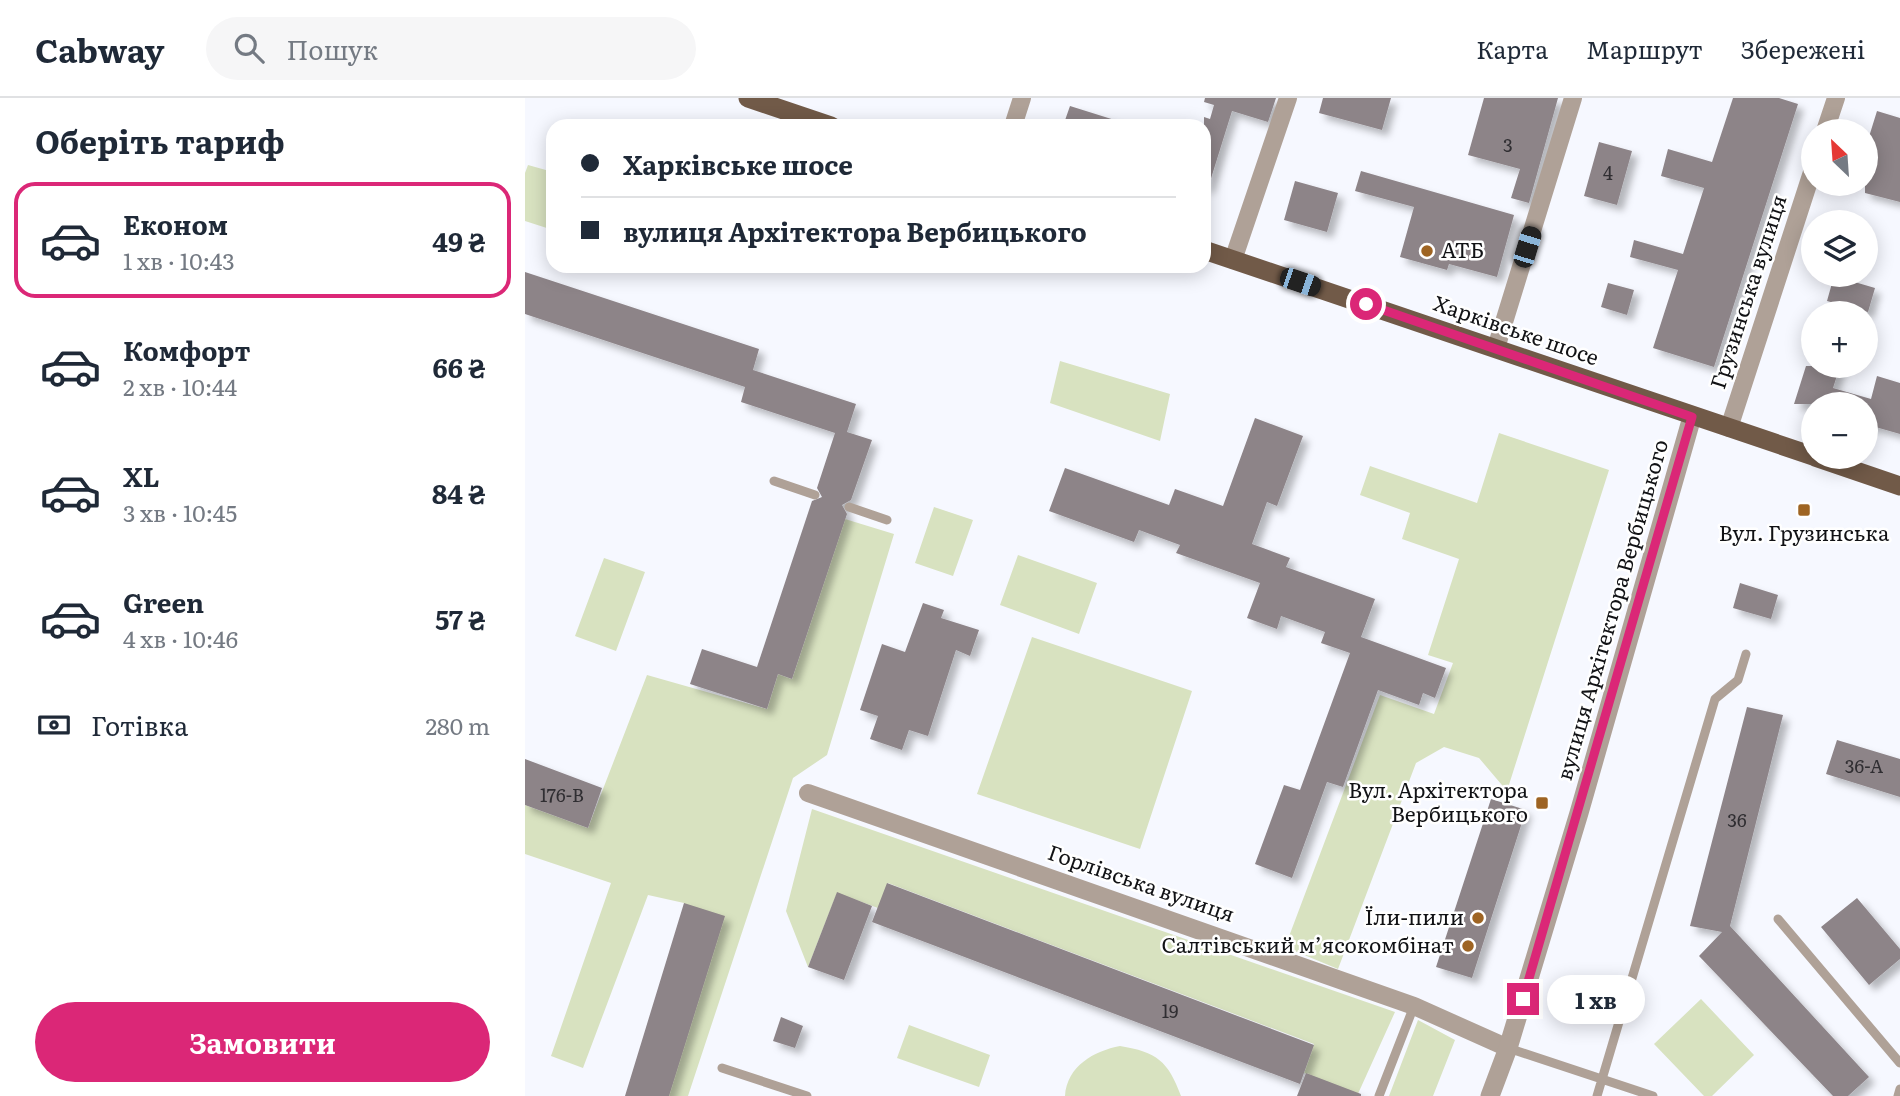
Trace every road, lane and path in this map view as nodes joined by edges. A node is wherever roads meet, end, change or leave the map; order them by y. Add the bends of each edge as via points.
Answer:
1 (1022, 98) edge
2 (1288, 98) edge
3 (1573, 98) edge
4 (1836, 98) edge
5 (755, 99) edge
6 (811, 119) edge
7 (1015, 119) edge
8 (1829, 119) edge
9 (1804, 196) edge
10 (1211, 252) edge
11 (1233, 260) junction
12 (1496, 348) junction
13 (1692, 417) junction
14 (1729, 428) junction
15 (1801, 452) edge
16 (1851, 469) edge
17 (773, 481) dead end
18 (1900, 486) edge
19 (815, 495) dead end
20 (849, 507) dead end
21 (887, 520) dead end
22 (1746, 654) dead end
23 (808, 793) dead end
24 (1778, 919) dead end
25 (1414, 1006) junction
26 (1508, 1048) junction
27 (1900, 1063) edge
28 (722, 1068) dead end
29 (1603, 1079) junction
30 (1900, 1089) edge
31 (807, 1096) edge
32 (1379, 1096) edge
33 (1490, 1096) edge
34 (1597, 1096) edge
35 (1653, 1096) edge
36 (1898, 1096) edge

1 - 7 street
2 - 11 street
3 - 12 street
4 - 8 street
5 - 6 main road
9 - 14 street, Грузинська вулиця
10 - 11 main road, Харківське шосе
11 - 12 main road, Харківське шосе
12 - 13 main road, Харківське шосе
13 - 14 main road, Харківське шосе
13 - 26 street, вулиця Архітектора Вербицького
14 - 15 main road, Харківське шосе
16 - 18 main road, Харківське шосе
17 - 19 lane
20 - 21 lane
22 - 29 lane via 1738,680 1715,699
23 - 25 street, Горлівська вулиця
24 - 27 lane
25 - 26 street, Горлівська вулиця
25 - 32 lane
26 - 29 lane, Горлівська вулиця
26 - 33 street, вулиця Архітектора Вербицького
28 - 31 lane
29 - 34 lane
29 - 35 lane, Горлівська вулиця
30 - 36 lane

